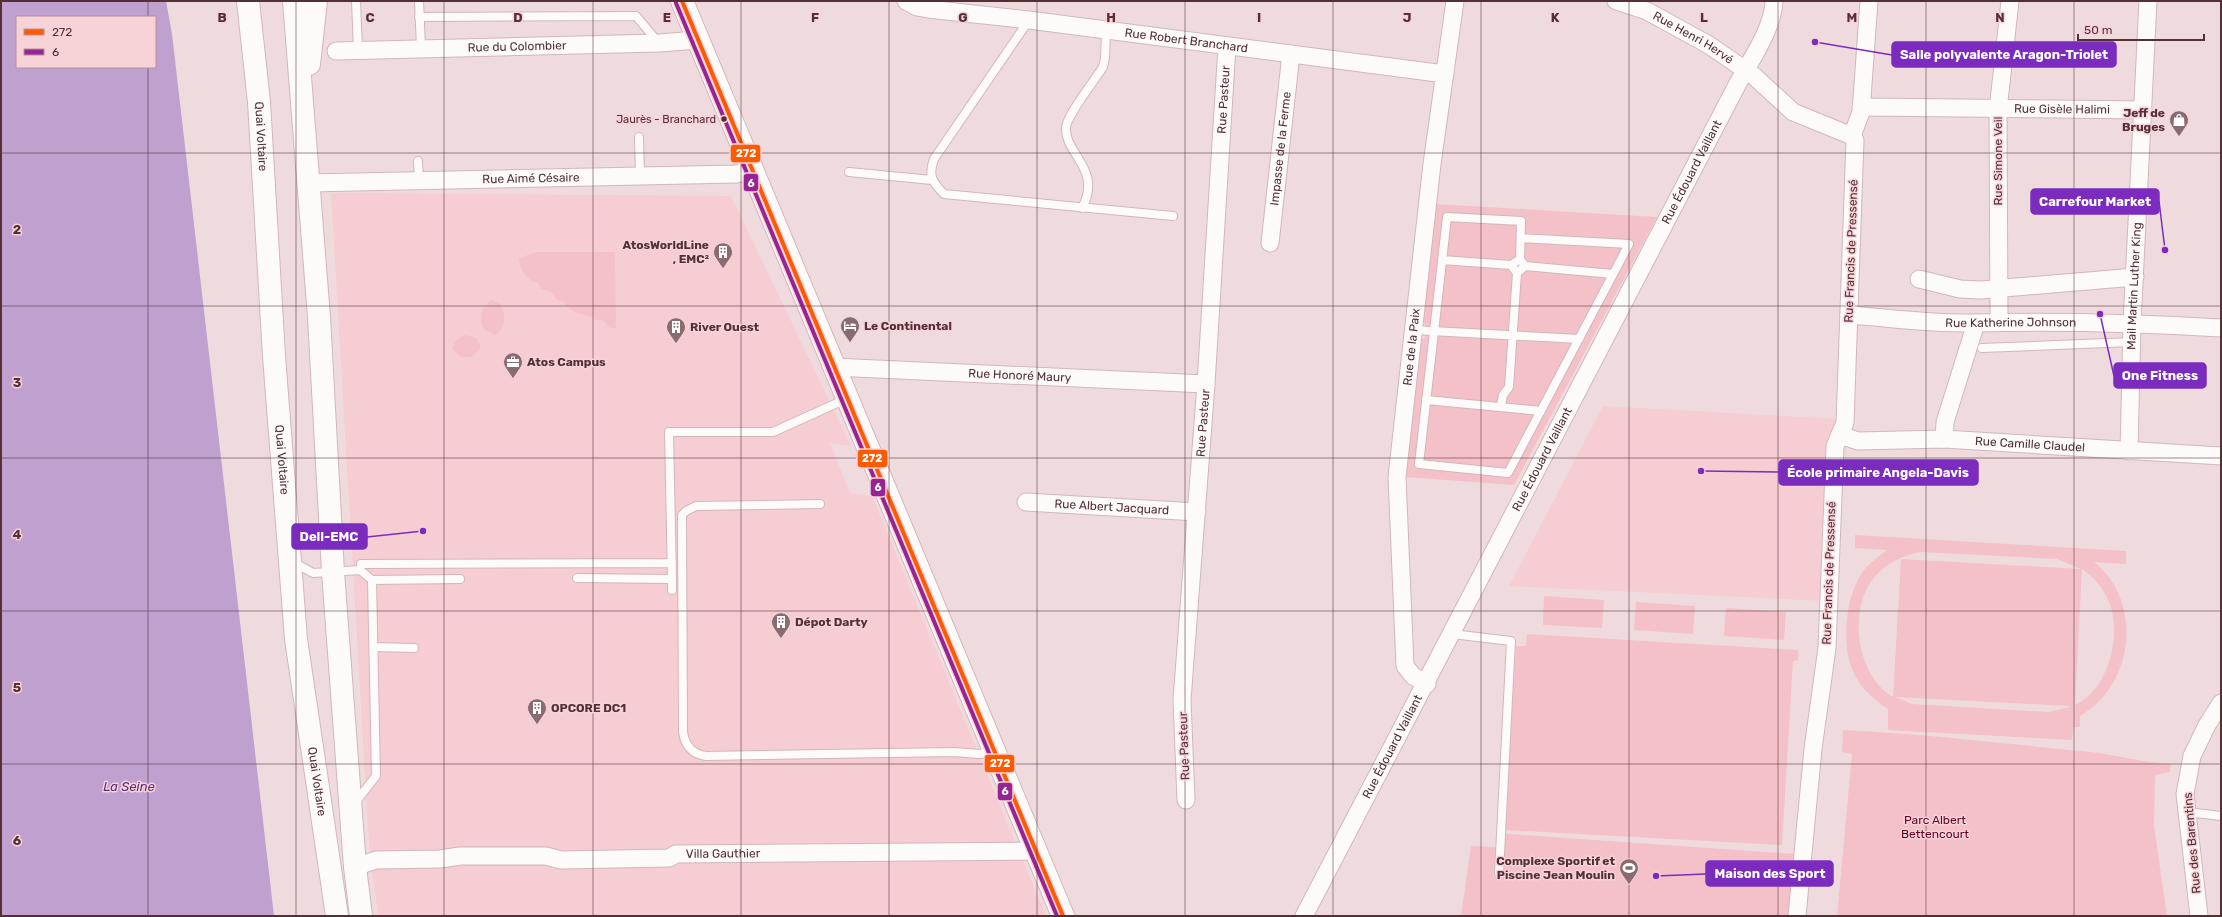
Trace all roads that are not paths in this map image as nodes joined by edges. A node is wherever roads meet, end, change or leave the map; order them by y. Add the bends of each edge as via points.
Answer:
1 (248, 1) edge
2 (294, 1) edge
3 (316, 1) edge
4 (356, 1) edge
5 (419, 1) edge
6 (682, 1) edge
7 (908, 1) edge
8 (1455, 1) edge
9 (1616, 1) edge
10 (1774, 1) edge
11 (1869, 1) edge
12 (2010, 1) edge
13 (2148, 1) edge
14 (419, 17) junction
15 (1029, 20) junction
16 (1106, 31) junction
17 (698, 40) junction
18 (659, 43) junction
19 (1227, 46) junction
20 (421, 48) junction
21 (336, 50) dead end
22 (358, 50) junction
23 (1291, 54) junction
24 (1746, 69) junction
25 (1445, 74) junction
26 (303, 103) junction
27 (1861, 107) junction
28 (1998, 110) junction
29 (2143, 110) junction
30 (1852, 136) junction
31 (640, 137) dead end
32 (418, 161) dead end
33 (752, 170) junction
34 (849, 172) dead end
35 (640, 176) junction
36 (932, 180) junction
37 (419, 181) junction
38 (308, 183) junction
39 (1082, 208) junction
40 (1173, 216) dead end
41 (1521, 238) junction
42 (1270, 243) dead end
43 (1520, 259) junction
44 (1442, 260) junction
45 (1511, 265) junction
46 (1526, 266) junction
47 (1517, 273) junction
48 (1613, 274) junction
49 (2135, 277) junction
50 (1919, 279) dead end
51 (1999, 289) junction
52 (1849, 315) junction
53 (1999, 321) junction
54 (1976, 323) junction
55 (2132, 323) junction
56 (2221, 328) edge
57 (1413, 330) junction
58 (1434, 331) junction
59 (1512, 335) junction
60 (1579, 339) junction
61 (2132, 342) junction
62 (1982, 348) dead end
63 (833, 367) junction
64 (1206, 384) junction
65 (846, 399) junction
66 (1426, 400) junction
67 (1501, 406) junction
68 (1541, 410) junction
69 (1840, 435) junction
70 (1944, 439) junction
71 (2129, 451) junction
72 (2221, 456) edge
73 (1026, 502) dead end
74 (820, 504) dead end
75 (1197, 512) junction
76 (291, 560) junction
77 (672, 563) junction
78 (361, 564) dead end
79 (333, 572) junction
80 (577, 578) dead end
81 (672, 578) junction
82 (460, 579) dead end
83 (372, 580) junction
84 (672, 590) dead end
85 (1452, 634) junction
86 (373, 648) junction
87 (414, 648) dead end
88 (1426, 684) junction
89 (2221, 703) edge
90 (995, 751) junction
91 (1186, 800) dead end
92 (351, 808) junction
93 (2187, 812) junction
94 (2221, 816) edge
95 (1035, 851) junction
96 (342, 870) junction
97 (1499, 873) dead end
98 (337, 916) edge
99 (361, 916) edge
100 (1063, 916) edge
101 (1304, 916) edge
102 (1797, 916) edge
103 (2199, 916) edge

1 - 76 main road, Quai Voltaire via 259,102 274,356
2 - 26 main road, Quai Voltaire
3 - 26 main road, Quai Voltaire
4 - 22 lane
5 - 14 lane
6 - 17 main road
7 - 15 street, Rue Robert Branchard via 917,7 928,9
8 - 25 street, Rue de la Paix
9 - 24 street, Rue Henri Hervé via 1647,11 1709,45
10 - 24 street, Rue Édouard Vaillant via 1774,10
11 - 27 street, Rue Francis de Pressensé
12 - 28 street, Rue Simone Veil
13 - 29 street, Mail Martin Luther King
14 - 18 lane via 636,16
14 - 20 lane
15 - 16 street, Rue Robert Branchard
15 - 36 lane via 934,159 930,169
16 - 19 street, Rue Robert Branchard
16 - 39 lane via 1103,67 1073,112 1066,129 1088,178 1086,201
17 - 18 street, Rue du Colombier
17 - 33 main road
18 - 20 street, Rue du Colombier
19 - 23 street, Rue Robert Branchard
19 - 64 street, Rue Pasteur
20 - 22 street, Rue du Colombier
21 - 22 street, Rue du Colombier
23 - 25 street, Rue Robert Branchard
23 - 42 street, Impasse de la Ferme
24 - 30 street via 1793,112
24 - 85 street, Rue Édouard Vaillant
25 - 57 street, Rue de la Paix
26 - 38 main road, Quai Voltaire
27 - 28 street, Rue Gisèle Halimi
27 - 30 street, Rue Francis de Pressensé
28 - 29 street, Rue Gisèle Halimi
28 - 51 street, Rue Simone Veil
29 - 49 street, Mail Martin Luther King
30 - 52 street, Rue Francis de Pressensé via 1855,140
31 - 35 lane
32 - 37 lane
33 - 35 street, Rue Aimé Césaire via 736,174
33 - 63 main road
34 - 36 lane
35 - 37 street, Rue Aimé Césaire
36 - 39 lane via 944,194
37 - 38 street, Rue Aimé Césaire
38 - 79 main road, Quai Voltaire via 319,317
39 - 40 lane
41 - 43 lane
41 - 44 lane via 1521,221 1447,217
41 - 48 lane via 1629,244
43 - 45 lane
43 - 46 lane
44 - 45 lane
44 - 58 lane
45 - 47 lane
46 - 47 lane
46 - 48 lane
47 - 59 lane
48 - 60 lane
49 - 51 street
49 - 55 street, Mail Martin Luther King
50 - 51 street via 1960,288
51 - 53 street, Rue Simone Veil
52 - 54 street, Rue Katherine Johnson
52 - 69 street, Rue Francis de Pressensé via 1845,423
53 - 54 street, Rue Katherine Johnson
53 - 55 street, Rue Katherine Johnson
54 - 70 street via 1945,422
55 - 56 street, Rue Katherine Johnson
55 - 61 street, Mail Martin Luther King
57 - 58 lane
57 - 88 street, Rue de la Paix via 1397,477 1405,666 1413,676
58 - 59 lane
58 - 66 lane
59 - 60 lane
59 - 67 lane via 1509,387 1503,395
60 - 68 lane
61 - 62 lane
61 - 71 street, Mail Martin Luther King
63 - 64 street, Rue Honoré Maury
63 - 65 main road
64 - 75 street, Rue Pasteur
65 - 77 lane via 773,432 670,432
65 - 90 main road
66 - 67 lane
66 - 68 lane via 1419,464 1508,473
67 - 68 lane
69 - 70 street, Rue Camille Claudel via 1858,441
69 - 102 street, Rue Francis de Pressensé via 1834,446 1827,648 1813,749
70 - 71 street, Rue Camille Claudel
71 - 72 street, Rue Camille Claudel
73 - 75 street, Rue Albert Jacquard
74 - 90 lane via 696,506 686,510 682,515 683,726 684,740 689,748 706,756 954,752 980,754
75 - 91 street, Rue Pasteur via 1182,700
76 - 79 lane via 313,573
76 - 96 main road, Quai Voltaire via 296,639
77 - 78 lane
77 - 81 lane
79 - 83 lane via 360,570
79 - 92 main road, Quai Voltaire
80 - 81 lane
81 - 84 lane
82 - 83 lane
83 - 86 lane
85 - 88 street, Rue Édouard Vaillant
85 - 97 lane via 1511,641
86 - 87 lane
86 - 92 lane via 376,776
88 - 101 street, Rue Édouard Vaillant
89 - 93 street, Rue des Barentins via 2192,756 2185,794
90 - 95 main road
92 - 96 main road, Quai Voltaire
93 - 94 lane
93 - 103 street, Rue des Barentins
95 - 96 street, Villa Gauthier via 676,854 668,858 561,860 546,856 460,856 440,859 376,860
95 - 100 main road
96 - 98 main road, Quai Voltaire
96 - 99 main road, Quai Voltaire

